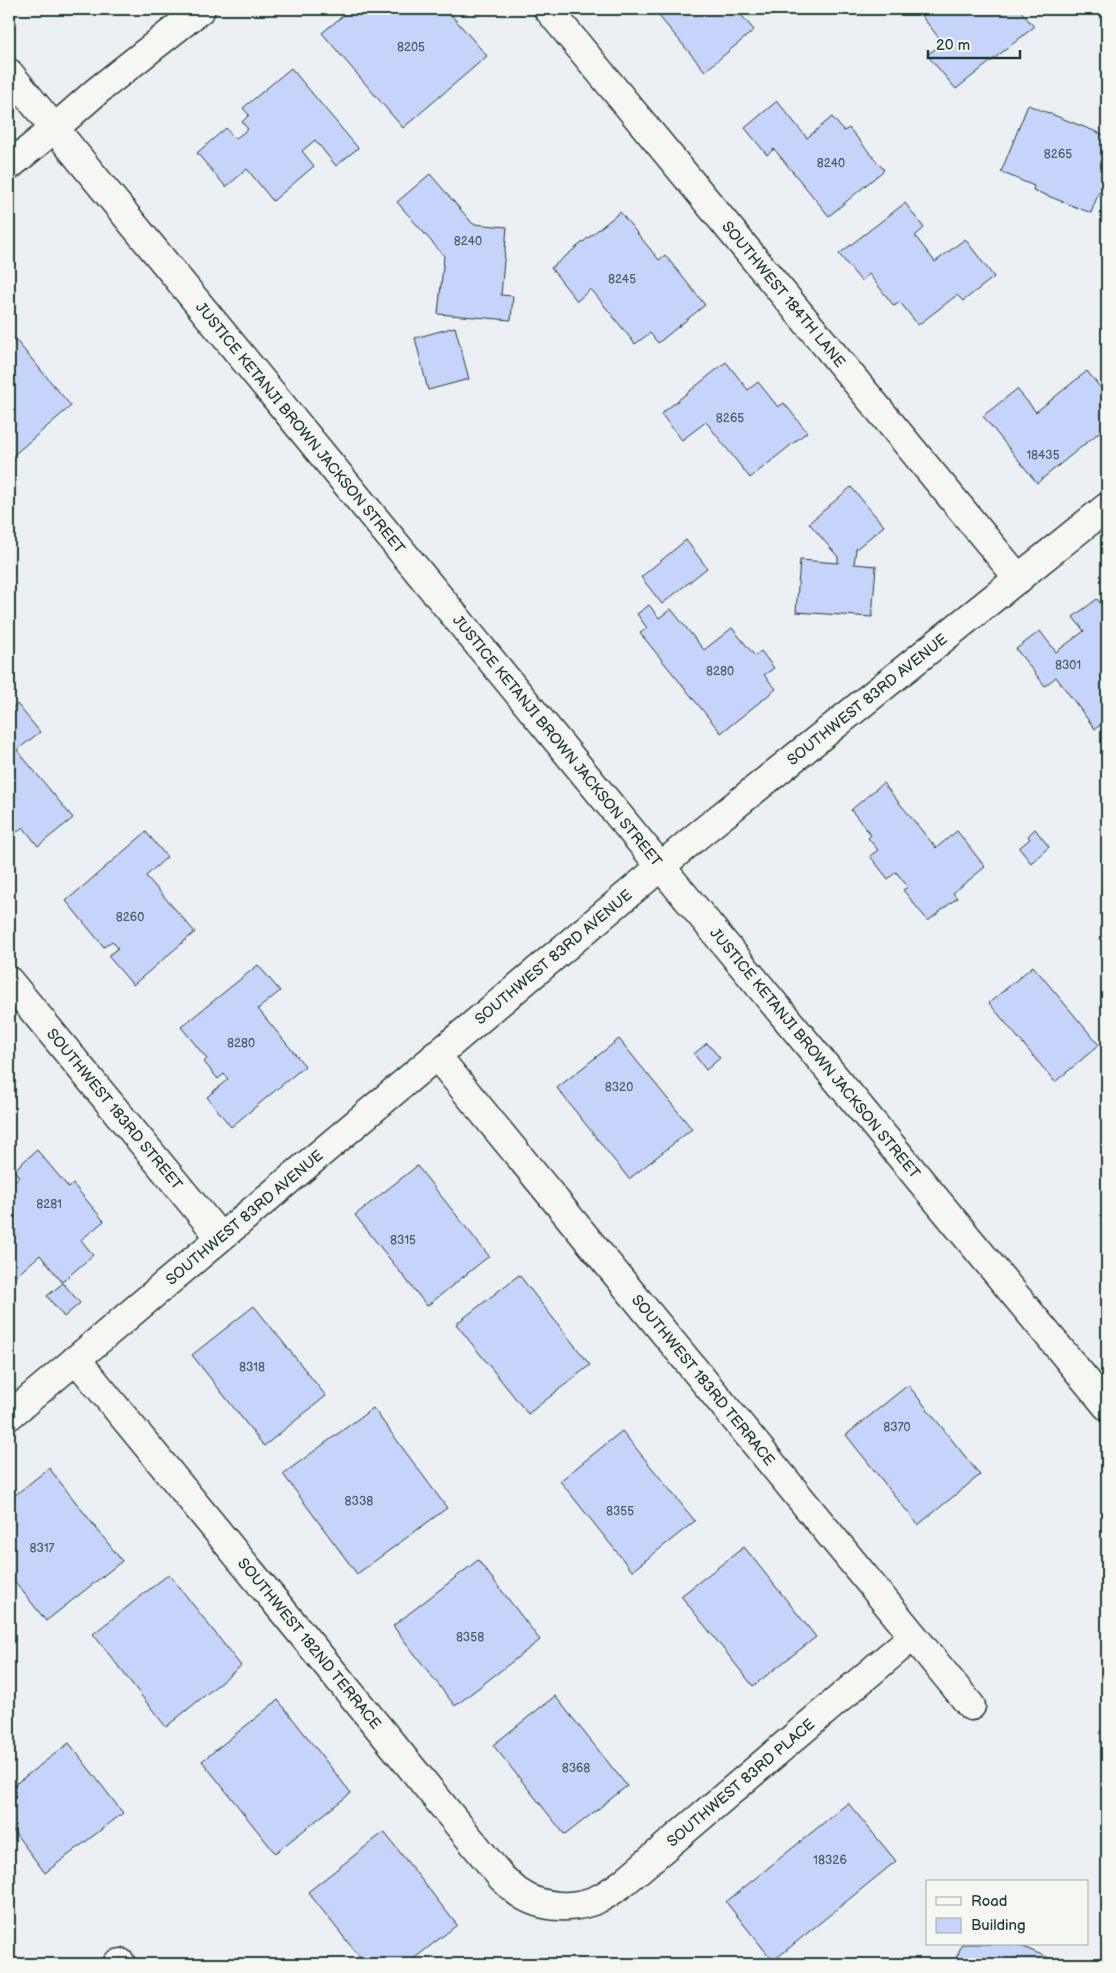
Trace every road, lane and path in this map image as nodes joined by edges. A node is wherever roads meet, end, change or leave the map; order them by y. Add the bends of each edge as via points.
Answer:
1 (200, 9) edge
2 (548, 9) edge
3 (9, 73) edge
4 (55, 128) junction
5 (9, 166) edge
6 (1107, 507) edge
7 (1019, 579) junction
8 (661, 867) junction
9 (9, 981) edge
10 (436, 1055) junction
11 (220, 1237) junction
12 (76, 1359) junction
13 (1107, 1406) edge
14 (9, 1416) edge
15 (913, 1636) junction
16 (971, 1706) dead end
17 (558, 1906) joint

1 - 4 street
2 - 7 street, SOUTHWEST 184TH LANE
3 - 4 street, JUSTICE KETANJI BROWN JACKSON STREET
4 - 5 street
4 - 8 street, JUSTICE KETANJI BROWN JACKSON STREET
6 - 7 street, SOUTHWEST 83RD AVENUE
7 - 8 street, SOUTHWEST 83RD AVENUE
8 - 10 street, SOUTHWEST 83RD AVENUE
8 - 13 street, JUSTICE KETANJI BROWN JACKSON STREET
9 - 11 street, SOUTHWEST 183RD STREET
10 - 11 street, SOUTHWEST 83RD AVENUE
10 - 15 street, SOUTHWEST 183RD TERRACE
11 - 12 street, SOUTHWEST 83RD AVENUE
12 - 14 street, SOUTHWEST 83RD AVENUE
12 - 17 street, SOUTHWEST 182ND TERRACE via 502,1878 520,1894
15 - 16 street, SOUTHWEST 183RD TERRACE
15 - 17 street, SOUTHWEST 83RD PLACE via 623,1883 601,1898 580,1905

